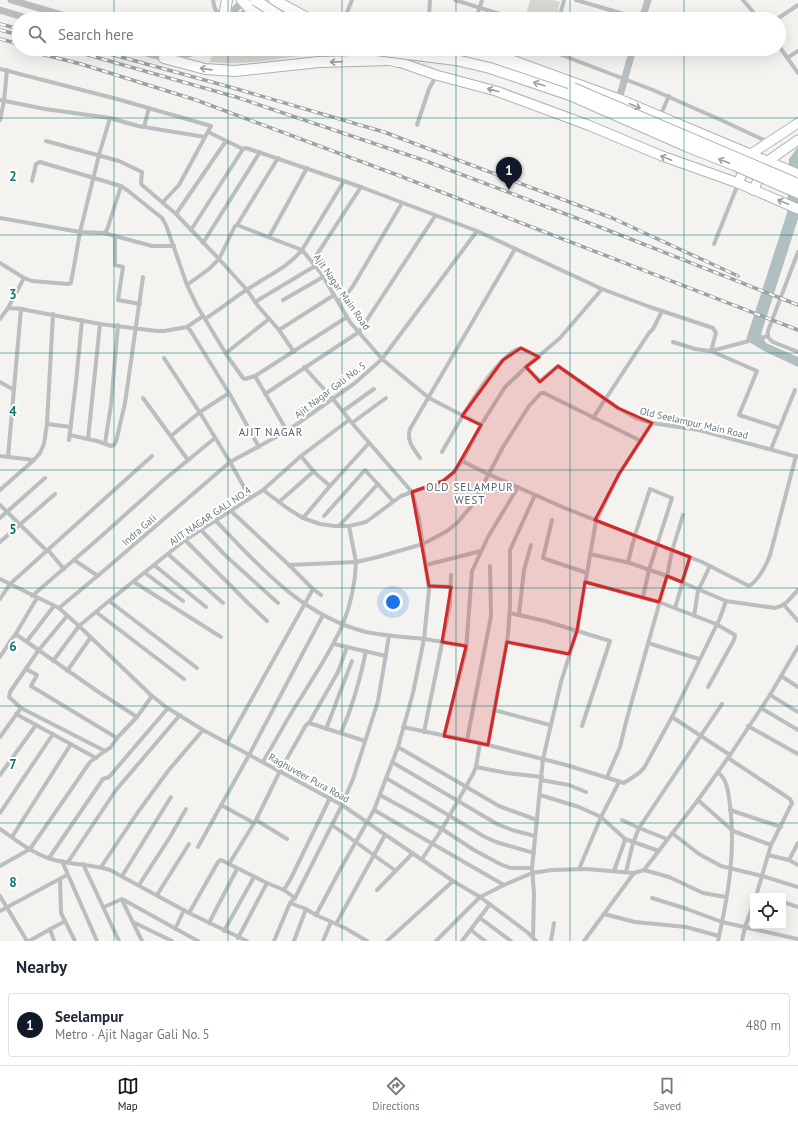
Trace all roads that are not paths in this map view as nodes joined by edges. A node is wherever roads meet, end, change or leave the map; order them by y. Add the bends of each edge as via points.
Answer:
1 (11, 0) edge
2 (213, 0) edge
3 (227, 0) edge
4 (274, 0) edge
5 (352, 0) edge
6 (430, 0) edge
7 (455, 0) edge
8 (482, 0) edge
9 (564, 0) edge
10 (576, 0) edge
11 (648, 0) edge
12 (743, 0) edge
13 (248, 1) edge
14 (798, 5) edge
15 (480, 8) junction
16 (0, 10) edge
17 (52, 12) edge
18 (218, 12) edge
19 (225, 12) edge
20 (233, 12) edge
21 (242, 12) edge
22 (260, 12) edge
23 (270, 12) edge
24 (296, 12) edge
25 (347, 12) edge
26 (430, 12) edge
27 (479, 12) edge
28 (493, 12) edge
29 (561, 12) edge
30 (618, 12) edge
31 (644, 12) edge
32 (754, 12) edge
33 (786, 13) edge
34 (12, 14) edge
35 (798, 51) edge
36 (157, 56) edge
37 (170, 56) edge
38 (370, 56) edge
39 (424, 56) edge
40 (471, 56) edge
41 (500, 56) edge
42 (567, 56) edge
43 (631, 56) edge
44 (164, 58) junction
45 (787, 58) joint
46 (388, 60) junction
47 (399, 62) joint
48 (0, 69) edge
49 (8, 70) junction
50 (798, 73) edge
51 (436, 75) junction
52 (625, 79) junction
53 (669, 96) junction
54 (619, 99) junction
55 (2, 101) edge
56 (149, 108) junction
57 (660, 116) junction
58 (110, 118) junction
59 (0, 120) edge
60 (798, 123) edge
61 (417, 125) dead end
62 (144, 127) junction
63 (208, 132) junction
64 (205, 137) junction
65 (798, 140) edge
66 (46, 141) dead end
67 (226, 141) junction
68 (770, 143) junction
69 (243, 149) junction
70 (260, 152) junction
71 (751, 154) junction
72 (99, 155) junction
73 (278, 158) junction
74 (768, 161) junction
75 (307, 168) junction
76 (798, 174) edge
77 (93, 177) junction
78 (32, 181) dead end
79 (344, 181) junction
80 (738, 184) junction
81 (798, 184) edge
82 (121, 186) junction
83 (361, 187) junction
84 (753, 190) junction
85 (798, 193) edge
86 (163, 202) junction
87 (402, 203) junction
88 (798, 209) edge
89 (176, 214) junction
90 (435, 216) junction
91 (0, 218) edge
92 (237, 225) junction
93 (191, 230) junction
94 (477, 231) junction
95 (80, 232) junction
96 (104, 233) junction
97 (115, 236) junction
98 (269, 237) junction
99 (203, 243) junction
100 (714, 244) dead end
101 (174, 246) junction
102 (515, 249) junction
103 (302, 250) junction
104 (798, 252) edge
105 (219, 259) junction
106 (312, 262) junction
107 (0, 263) edge
108 (316, 266) junction
109 (143, 277) dead end
110 (323, 277) junction
111 (24, 278) junction
112 (187, 285) junction
113 (602, 289) junction
114 (247, 290) junction
115 (334, 295) junction
116 (283, 300) dead end
117 (338, 301) junction
118 (255, 302) junction
119 (140, 304) junction
120 (8, 308) junction
121 (22, 309) junction
122 (662, 311) junction
123 (53, 314) junction
124 (204, 317) junction
125 (347, 317) junction
126 (0, 319) edge
127 (269, 319) junction
128 (82, 320) junction
129 (100, 324) junction
130 (118, 326) junction
131 (187, 327) junction
132 (137, 329) junction
133 (279, 330) junction
134 (359, 332) junction
135 (765, 336) junction
136 (673, 342) dead end
137 (711, 351) junction
138 (294, 352) junction
139 (798, 352) edge
140 (226, 354) junction
141 (539, 356) junction
142 (164, 358) dead end
143 (382, 359) junction
144 (304, 367) junction
145 (526, 367) junction
146 (255, 376) junction
147 (0, 382) edge
148 (374, 389) dead end
149 (14, 390) junction
150 (795, 390) dead end
151 (228, 393) junction
152 (265, 394) junction
153 (144, 398) dead end
154 (386, 398) dead end
155 (429, 398) junction
156 (333, 399) junction
157 (605, 400) junction
158 (200, 412) junction
159 (343, 412) junction
160 (462, 416) junction
161 (593, 418) junction
162 (350, 422) junction
163 (652, 423) junction
164 (46, 424) junction
165 (481, 425) junction
166 (71, 427) junction
167 (779, 428) junction
168 (287, 431) junction
169 (171, 436) junction
170 (215, 438) junction
171 (88, 439) junction
172 (641, 441) junction
173 (105, 443) junction
174 (369, 443) junction
175 (259, 447) junction
176 (771, 450) junction
177 (442, 452) dead end
178 (0, 456) edge
179 (8, 456) junction
180 (152, 456) dead end
181 (301, 456) junction
182 (797, 457) edge
183 (420, 458) dead end
184 (34, 460) junction
185 (188, 460) junction
186 (462, 461) junction
187 (230, 462) junction
188 (314, 471) junction
189 (488, 474) junction
190 (45, 478) dead end
191 (378, 484) junction
192 (330, 486) junction
193 (518, 487) junction
194 (0, 490) edge
195 (263, 490) junction
196 (412, 492) junction
197 (54, 494) dead end
198 (535, 495) junction
199 (250, 498) junction
200 (393, 501) junction
201 (279, 502) junction
202 (0, 505) edge
203 (7, 512) junction
204 (231, 512) junction
205 (683, 515) dead end
206 (324, 516) dead end
207 (0, 518) edge
208 (303, 518) junction
209 (552, 520) dead end
210 (216, 521) junction
211 (596, 521) junction
212 (19, 524) junction
213 (340, 526) junction
214 (349, 526) junction
215 (201, 530) junction
216 (635, 535) junction
217 (185, 540) junction
218 (0, 542) edge
219 (423, 544) junction
220 (531, 545) dead end
221 (657, 545) junction
222 (47, 550) junction
223 (480, 551) junction
224 (672, 551) junction
225 (168, 554) junction
226 (590, 554) junction
227 (690, 557) junction
228 (74, 560) junction
229 (356, 562) junction
230 (628, 562) junction
231 (154, 565) junction
232 (289, 565) junction
233 (426, 565) junction
234 (490, 566) dead end
235 (710, 566) junction
236 (64, 568) junction
237 (650, 570) junction
238 (145, 573) junction
239 (587, 573) junction
240 (451, 575) dead end
241 (98, 576) junction
242 (666, 576) junction
243 (0, 579) edge
244 (134, 582) junction
245 (585, 582) junction
246 (682, 582) junction
247 (10, 584) junction
248 (429, 586) junction
249 (451, 587) junction
250 (313, 589) junction
251 (699, 590) junction
252 (798, 590) edge
253 (322, 595) dead end
254 (34, 596) junction
255 (643, 597) junction
256 (0, 599) edge
257 (109, 601) junction
258 (183, 601) dead end
259 (726, 601) junction
260 (659, 602) junction
261 (222, 603) dead end
262 (278, 603) dead end
263 (304, 605) junction
264 (784, 605) junction
265 (56, 607) junction
266 (206, 607) dead end
267 (675, 608) junction
268 (96, 612) junction
269 (510, 612) junction
270 (519, 614) junction
271 (322, 615) junction
272 (67, 616) junction
273 (694, 616) junction
274 (267, 620) dead end
275 (798, 621) edge
276 (344, 624) junction
277 (716, 624) junction
278 (79, 626) junction
279 (577, 631) junction
280 (15, 635) junction
281 (389, 636) junction
282 (91, 637) junction
283 (221, 637) dead end
284 (424, 639) junction
285 (26, 641) junction
286 (442, 642) junction
287 (507, 642) junction
288 (648, 642) junction
289 (334, 644) junction
290 (466, 646) junction
291 (347, 647) junction
292 (798, 647) edge
293 (38, 651) junction
294 (366, 651) junction
295 (570, 654) junction
296 (386, 656) junction
297 (0, 657) edge
298 (699, 659) junction
299 (52, 661) junction
300 (352, 661) dead end
301 (197, 668) dead end
302 (26, 669) junction
303 (67, 670) junction
304 (781, 676) junction
305 (184, 679) dead end
306 (708, 687) dead end
307 (798, 688) edge
308 (770, 695) junction
309 (152, 696) junction
310 (722, 704) dead end
311 (21, 708) junction
312 (168, 708) junction
313 (761, 708) junction
314 (494, 710) junction
315 (798, 712) edge
316 (16, 714) junction
317 (180, 716) junction
318 (137, 717) junction
319 (672, 717) junction
320 (309, 723) junction
321 (36, 725) junction
322 (550, 725) junction
323 (582, 726) dead end
324 (748, 726) junction
325 (403, 727) junction
326 (326, 729) junction
327 (203, 730) junction
328 (798, 730) edge
329 (424, 732) junction
330 (53, 734) junction
331 (341, 734) junction
332 (444, 736) junction
333 (701, 736) junction
334 (0, 737) edge
335 (117, 738) junction
336 (467, 740) junction
337 (365, 741) junction
338 (227, 743) junction
339 (480, 743) junction
340 (71, 744) junction
341 (488, 745) junction
342 (398, 747) junction
343 (105, 751) junction
344 (249, 754) junction
345 (798, 754) edge
346 (729, 757) junction
347 (96, 758) junction
348 (543, 759) junction
349 (263, 762) junction
350 (392, 762) junction
351 (476, 767) junction
352 (280, 771) junction
353 (718, 772) junction
354 (0, 775) edge
355 (606, 777) junction
356 (386, 778) junction
357 (541, 779) junction
358 (619, 782) junction
359 (466, 787) junction
360 (586, 792) dead end
361 (540, 794) junction
362 (380, 795) junction
363 (171, 797) dead end
364 (330, 798) junction
365 (698, 800) junction
366 (457, 801) junction
367 (221, 805) junction
368 (342, 805) junction
369 (186, 809) dead end
370 (374, 810) junction
371 (730, 810) junction
372 (0, 813) edge
373 (450, 815) junction
374 (601, 817) junction
375 (537, 820) junction
376 (622, 820) dead end
377 (255, 822) junction
378 (368, 822) junction
379 (332, 825) junction
380 (781, 827) junction
381 (639, 828) junction
382 (0, 829) edge
383 (442, 829) junction
384 (732, 831) junction
385 (672, 833) junction
386 (385, 835) junction
387 (535, 836) junction
388 (12, 837) junction
389 (287, 839) dead end
390 (625, 839) junction
391 (668, 839) junction
392 (356, 843) junction
393 (434, 843) junction
394 (633, 843) junction
395 (798, 843) edge
396 (189, 844) dead end
397 (771, 845) junction
398 (198, 847) dead end
399 (30, 849) junction
400 (659, 851) junction
401 (413, 853) junction
402 (534, 853) junction
403 (768, 855) junction
404 (374, 856) junction
405 (49, 858) junction
406 (422, 859) junction
407 (789, 860) junction
408 (62, 861) junction
409 (68, 862) junction
410 (83, 864) junction
411 (229, 864) junction
412 (798, 865) edge
413 (0, 866) edge
414 (101, 867) junction
415 (532, 868) junction
416 (238, 869) junction
417 (731, 869) junction
418 (579, 870) junction
419 (644, 870) junction
420 (396, 871) junction
421 (614, 871) junction
422 (626, 872) junction
423 (532, 873) junction
424 (634, 873) junction
425 (67, 875) junction
426 (122, 876) junction
427 (762, 876) junction
428 (254, 877) junction
429 (60, 879) junction
430 (453, 881) junction
431 (267, 883) junction
432 (504, 884) junction
433 (139, 886) junction
434 (798, 887) edge
435 (284, 890) junction
436 (377, 890) dead end
437 (759, 893) edge
438 (157, 895) junction
439 (0, 896) edge
440 (480, 897) junction
441 (726, 897) junction
442 (295, 898) junction
443 (652, 898) dead end
444 (122, 899) junction
445 (290, 903) junction
446 (786, 903) edge
447 (490, 904) junction
448 (7, 907) junction
449 (104, 907) junction
450 (798, 907) edge
451 (306, 909) junction
452 (184, 910) junction
453 (0, 911) edge
454 (189, 913) junction
455 (750, 913) edge
456 (604, 914) junction
457 (316, 915) junction
458 (480, 918) junction
459 (65, 921) junction
460 (133, 921) junction
461 (331, 922) junction
462 (722, 922) junction
463 (208, 923) junction
464 (554, 923) dead end
465 (336, 924) junction
466 (745, 927) junction
467 (50, 929) junction
468 (175, 929) junction
469 (471, 930) junction
470 (224, 931) junction
471 (719, 936) junction
472 (238, 938) junction
473 (534, 939) edge
474 (798, 939) edge
475 (28, 941) edge
476 (54, 941) edge
477 (75, 941) edge
478 (97, 941) edge
479 (120, 941) edge
480 (142, 941) edge
481 (172, 941) edge
482 (198, 941) edge
483 (246, 941) edge
484 (274, 941) edge
485 (294, 941) edge
486 (323, 941) edge
487 (367, 941) edge
488 (387, 941) edge
489 (436, 941) edge
490 (462, 941) edge
491 (485, 941) edge
492 (511, 941) edge
493 (551, 941) edge
494 (584, 941) edge
495 (718, 941) edge
496 (742, 941) edge

1 - 17 street
2 - 18 street
3 - 19 highway
4 - 24 highway
5 - 25 street
6 - 26 street
7 - 15 street
8 - 15 street
9 - 29 street
10 - 30 street
11 - 31 street
12 - 32 street
13 - 20 street
13 - 21 street
13 - 22 highway
13 - 23 highway, bridge
14 - 33 street
15 - 27 street
15 - 28 street
16 - 34 street
35 - 45 street
36 - 44 street
37 - 44 street
38 - 46 highway
85 -> 39 highway, bridge via 570,95 490,68
40 - 81 highway, bridge via 525,70 573,88
41 - 54 main road
42 - 52 street
43 - 52 street
46 -> 44 highway via 319,62 235,71 205,69
45 - 50 street
46 - 47 highway
47 - 51 main road
48 - 49 street
49 - 55 street
49 - 56 street
51 - 61 street
80 -> 51 main road via 496,91
52 - 53 street
52 - 54 street
53 - 57 street
53 - 68 street
54 -> 57 main road
55 - 58 street
55 - 59 street
56 - 62 street
56 - 63 street via 211,126
57 - 71 main road
58 - 62 street
58 - 72 street
60 - 68 main road
62 - 64 street
63 - 64 street
63 - 67 street
64 - 86 street via 179,185
65 - 74 main road
66 - 72 street
67 - 69 street
67 - 89 street
68 - 71 main road
69 - 70 street
69 - 93 street
70 - 73 street
70 - 99 street
71 - 74 main road
71 - 80 main road
72 - 77 street
72 - 86 street via 140,170 142,185
73 - 75 street
73 - 92 street
74 - 76 main road
74 - 84 main road
75 - 79 street
75 - 98 street
77 - 78 street via 40,162 36,164
77 - 82 street
77 - 95 street
79 - 83 street
79 - 103 street
80 - 84 main road
80 - 100 street
82 - 96 street
82 - 101 street via 164,220
83 - 87 street
83 - 106 street
88 -> 84 main road
86 - 89 street
87 - 90 street
87 - 117 street via 354,286
89 - 93 street
90 - 94 street
90 - 134 street
91 - 95 street
92 - 98 street, Ajit Nagar Main Road
92 - 105 street
93 - 99 street
94 - 102 street
94 - 143 street, Ajit Nagar Gali No. 5
95 - 96 street
95 - 111 street via 70,284
96 - 97 street
97 - 101 street via 152,246
97 - 119 street via 115,265 123,267 118,300
98 - 103 street, Ajit Nagar Main Road
99 - 105 street
101 - 112 street
102 - 113 street
102 - 155 street
103 - 106 street, Ajit Nagar Main Road
103 - 114 street via 284,267
104 - 135 street
105 - 112 street
105 - 114 street
106 - 108 street, Ajit Nagar Main Road
107 - 111 street
108 - 110 street, Ajit Nagar Main Road
108 - 118 street
109 - 119 street
110 - 115 street, Ajit Nagar Main Road
110 - 116 street
111 - 120 street
112 - 124 street
113 - 122 street
113 - 141 street via 560,338
114 - 118 street
114 - 124 street
115 - 117 street, Ajit Nagar Main Road
115 - 133 street
117 - 125 street, Ajit Nagar Main Road
118 - 127 street
119 - 132 street
120 - 121 street
120 - 126 street
121 - 123 street
121 - 149 street
122 - 137 street via 715,329
122 - 157 street via 653,329
123 - 128 street
123 - 164 street
124 - 131 street
124 - 140 street
125 - 134 street, Ajit Nagar Main Road
125 - 138 street
127 - 133 street
127 - 140 street
128 - 129 street
128 - 166 street
129 - 130 street
129 - 171 street
130 - 132 street
130 - 173 street
131 - 132 street via 164,331
131 - 151 street
132 - 173 street via 120,428 114,445
133 - 138 street
134 - 143 street, Ajit Nagar Main Road
134 - 144 street
135 - 137 street
135 - 139 street
136 - 137 street
137 - 167 street via 757,371 739,415
138 - 146 street
140 - 146 street via 243,378
141 - 145 street
141 - 160 street via 521,348 512,352 486,380
142 - 158 street
143 - 155 street, Ajit Nagar Main Road
143 - 156 street, Ajit Nagar Gali No. 5
144 - 152 street
144 - 156 street
145 - 157 street, Old Seelampur Main Road via 540,381 558,366
145 - 165 street via 505,387
146 - 152 street
147 - 149 street
148 - 159 street
149 - 179 street
150 - 167 street via 785,419
151 - 158 street
151 - 175 street
152 - 168 street
153 - 169 street
154 - 162 street, AJIT NAGAR GALI NO.4
155 - 160 street, Ajit Nagar Main Road
155 - 183 street via 408,433 409,441
156 - 159 street
156 - 168 street, Ajit Nagar Gali No. 5
157 - 161 street
157 - 163 street, Old Seelampur Main Road via 636,418
158 - 169 street
158 - 170 street
159 - 162 street
160 - 165 street, Ajit Nagar Main Road
160 - 177 street
161 - 172 street
161 - 189 street via 541,393 520,420
162 - 174 street
162 - 181 street, AJIT NAGAR GALI NO.4
163 - 172 street
163 - 176 street, Old Seelampur Main Road via 699,430
164 - 166 street
164 - 184 street via 44,444
165 - 186 street
166 - 171 street via 69,437
167 - 176 street
168 - 175 street, Ajit Nagar Gali No. 5
169 - 185 street
170 - 185 street
170 - 187 street
171 - 173 street
172 - 211 street via 619,474
174 - 192 street
174 - 196 street
175 - 187 street, Ajit Nagar Gali No. 5
176 - 182 street, Old Seelampur Main Road
178 - 179 street
179 - 184 street
180 - 222 street
181 - 188 street
181 - 195 street, AJIT NAGAR GALI NO.4
182 - 235 street via 770,555 753,583 746,585
184 - 194 street
185 - 228 street
186 - 189 street
186 - 196 street via 443,481
187 - 199 street
187 - 241 street, Indra Gali
188 - 192 street
188 - 201 street
189 - 193 street
189 - 219 street via 473,504 458,522
190 - 203 street
191 - 200 street
191 - 206 street via 366,470
191 - 213 street
192 - 208 street
193 - 198 street
193 - 223 street
195 - 199 street, AJIT NAGAR GALI NO.4
195 - 201 street
196 - 200 street
196 - 219 street
197 - 212 street
198 - 211 street
198 - 269 street via 510,550
199 - 204 street, AJIT NAGAR GALI NO.4
200 - 214 street via 366,522
201 - 208 street
202 - 203 street
203 - 207 street
203 - 212 street
204 - 210 street, AJIT NAGAR GALI NO.4
204 - 232 street
205 - 224 street
208 - 213 street via 320,524
209 - 239 street via 543,558
210 - 215 street, AJIT NAGAR GALI NO.4
210 - 263 street via 268,574
211 - 216 street
211 - 226 street
212 - 218 street
212 - 222 street
213 - 214 street
214 - 229 street
215 - 217 street, AJIT NAGAR GALI NO.4
215 - 262 street
216 - 221 street
216 - 221 street via 650,489 672,498
216 - 230 street
217 - 225 street, AJIT NAGAR GALI NO.4
217 - 274 street
219 - 229 street
219 - 233 street
220 - 270 street via 524,570
221 - 224 street
221 - 237 street
222 - 236 street
222 - 247 street
223 - 233 street
223 - 290 street via 470,578
224 - 227 street
224 - 242 street
225 - 231 street, AJIT NAGAR GALI NO.4
225 - 261 street
226 - 230 street
226 - 239 street
227 - 235 street
227 - 246 street
228 - 236 street
228 - 241 street
229 - 232 street
229 - 276 street via 353,593
230 - 237 street
231 - 238 street, AJIT NAGAR GALI NO.4
231 - 266 street
232 - 250 street
233 - 248 street
234 - 336 street via 491,616
235 - 251 street
236 - 254 street
237 - 242 street
237 - 255 street
238 - 244 street, AJIT NAGAR GALI NO.4
238 - 258 street
239 - 245 street
240 - 249 street
241 - 265 street, Indra Gali
242 - 246 street
242 - 260 street
243 - 247 street
244 - 257 street, AJIT NAGAR GALI NO.4
244 - 283 street
245 - 255 street
245 - 279 street
246 - 251 street
246 - 267 street
247 - 254 street
247 - 256 street
248 - 249 street
248 - 284 street
249 - 286 street
250 - 253 street
250 - 263 street
251 - 259 street
251 - 273 street
252 - 264 street
254 - 265 street
254 - 280 street
255 - 260 street
257 - 268 street, AJIT NAGAR GALI NO.4
257 - 301 street
259 - 264 street via 775,608
259 - 277 street
260 - 267 street
260 - 288 street
263 - 271 street
263 - 338 street
264 - 275 street
265 - 272 street
265 - 285 street, Indra Gali
267 - 273 street
268 - 278 street, AJIT NAGAR GALI NO.4
268 - 305 street
269 - 270 street
269 - 287 street
270 - 279 street
271 - 276 street
271 - 344 street
272 - 278 street
272 - 293 street
273 - 277 street
276 - 281 street
276 - 289 street
277 - 298 street
277 - 306 street via 735,637
278 - 282 street, Raghuveer Pura Road
278 - 299 street, AJIT NAGAR GALI NO.4
279 - 295 street
279 - 323 street via 610,641
280 - 285 street
280 - 297 street
281 - 284 street
281 - 296 street
282 - 303 street
282 - 309 street, Raghuveer Pura Road
284 - 286 street
284 - 325 street
285 - 293 street
286 - 290 street
286 - 329 street
287 - 295 street
287 - 314 street
288 - 298 street
288 - 355 street via 620,747
289 - 291 street
289 - 349 street
290 - 332 street
291 - 294 street
291 - 320 street via 338,672
292 - 304 street
293 - 299 street
293 - 302 street
294 - 296 street
294 - 331 street via 355,700
295 - 322 street
296 - 337 street via 379,697
298 - 319 street
299 - 303 street
300 - 326 street
302 - 311 street via 9,697
302 - 335 street via 37,675 31,686
303 - 318 street
304 - 307 street
304 - 308 street
308 - 313 street
308 - 315 street
309 - 312 street, Raghuveer Pura Road
309 - 318 street
310 - 333 street
311 - 316 street
311 - 343 street
312 - 317 street, Raghuveer Pura Road
312 - 405 street via 114,771 103,779
313 - 324 street
313 - 328 street
314 - 322 street
314 - 341 street
316 - 321 street
316 - 334 street
317 - 327 street, Raghuveer Pura Road
317 - 409 street via 116,790
318 - 335 street
319 - 333 street
319 - 358 street via 644,768 625,783
320 - 326 street
320 - 352 street
321 - 330 street
321 - 354 street
322 - 348 street
324 - 345 street
324 - 346 street
325 - 329 street
325 - 342 street
326 - 331 street
327 - 338 street, Raghuveer Pura Road
327 - 414 street via 168,771
329 - 332 street
330 - 340 street
330 - 372 street
331 - 337 street
332 - 336 street
333 - 346 street
333 - 381 street
335 - 343 street
336 - 339 street
337 - 368 street
338 - 344 street, Raghuveer Pura Road
339 - 341 street
339 - 351 street
340 - 347 street
340 - 388 street
341 - 348 street
342 - 350 street
342 - 359 street
343 - 347 street
344 - 349 street, Raghuveer Pura Road
344 - 367 street
346 - 353 street
346 - 380 street via 792,800
347 - 399 street via 90,762
348 - 355 street
348 - 357 street
349 - 352 street, Raghuveer Pura Road
350 - 356 street
350 - 366 street
351 - 357 street
351 - 359 street
352 - 364 street, Raghuveer Pura Road
352 - 377 street
353 - 365 street
353 - 371 street via 726,781
355 - 358 street
356 - 362 street
356 - 373 street
357 - 360 street via 569,785
357 - 361 street
358 - 374 street
359 - 366 street
359 - 375 street via 499,806
361 - 374 street
361 - 375 street
362 - 370 street
362 - 383 street
363 - 426 street
364 - 368 street, Raghuveer Pura Road
364 - 435 street
365 - 384 street
365 - 385 street
366 - 373 street
366 - 387 street via 497,824
367 - 377 street
367 - 398 street
368 - 378 street, Raghuveer Pura Road
368 - 379 street
369 - 433 street
370 - 378 street
370 - 393 street
371 - 380 street
371 - 384 street
373 - 383 street
373 - 402 street via 496,842
374 - 390 street
374 - 418 street
375 - 387 street
376 - 381 street
377 - 389 street
377 - 411 street
378 - 386 street, Raghuveer Pura Road
378 - 392 street
379 - 392 street
379 - 442 street
380 - 397 street
381 - 391 street
381 - 394 street
382 - 388 street
383 - 393 street
383 - 415 street via 500,864 510,868
384 - 397 street
384 - 417 street
385 - 391 street
385 - 417 street via 705,858
386 - 401 street, Raghuveer Pura Road
386 - 404 street
387 - 402 street
388 - 399 street
390 - 394 street
390 - 421 street
391 - 400 street
392 - 404 street
392 - 457 street
393 - 406 street
393 - 432 street
394 - 400 street
394 - 422 street
395 - 407 street
396 - 438 street
397 - 403 street
399 - 405 street
399 - 413 street
400 - 419 street
401 - 406 street, Raghuveer Pura Road
401 - 420 street
402 - 415 street
403 - 407 street
403 - 427 street
404 - 420 street
404 - 465 street
405 - 408 street
406 - 430 street, Raghuveer Pura Road
407 - 412 street
408 - 409 street
408 - 425 street
409 - 410 street
410 - 414 street
410 - 449 street
411 - 416 street
411 - 454 street via 219,861
414 - 426 street
415 - 423 street
416 - 428 street
416 - 463 street
417 - 427 street
417 - 441 street
418 - 421 street
418 - 423 street
419 - 424 street
419 - 441 street via 669,877 703,893
420 - 436 street
421 - 422 street
422 - 424 street
423 - 432 street
423 - 473 street
424 - 456 street
425 - 429 street
425 - 478 street
426 - 433 street
427 - 434 street
427 - 437 street
428 - 431 street
428 - 470 street
429 - 448 street
429 - 459 street via 61,913
430 - 440 street, Raghuveer Pura Road
430 - 488 street
431 - 435 street
431 - 472 street
432 - 440 street
433 - 438 street
435 - 442 street
438 - 452 street
439 - 448 street
440 - 447 street, Raghuveer Pura Road
440 - 489 street
441 - 462 street
442 - 445 street
443 - 462 street
444 - 449 street
444 - 460 street
444 - 468 street
445 - 451 street
445 - 484 street
446 - 450 street
447 - 458 street
447 - 473 street, Raghuveer Pura Road
448 - 453 street
448 - 475 street
449 - 479 street
451 - 457 street
451 - 485 street
452 - 454 street
452 - 468 street
454 - 463 street
455 - 466 street
456 - 471 street via 635,922 686,927
456 - 494 street
457 - 461 street
458 - 469 street
458 - 492 street
459 - 467 street
459 - 477 street
460 - 480 street
460 - 481 street
461 - 465 street
461 - 486 street
462 - 466 street
462 - 471 street
463 - 470 street
464 - 493 street
465 - 487 street
466 - 474 street
466 - 496 street
467 - 475 street
467 - 476 street
468 - 482 street
469 - 490 street
469 - 491 street
470 - 472 street
471 - 495 street
472 - 483 street

